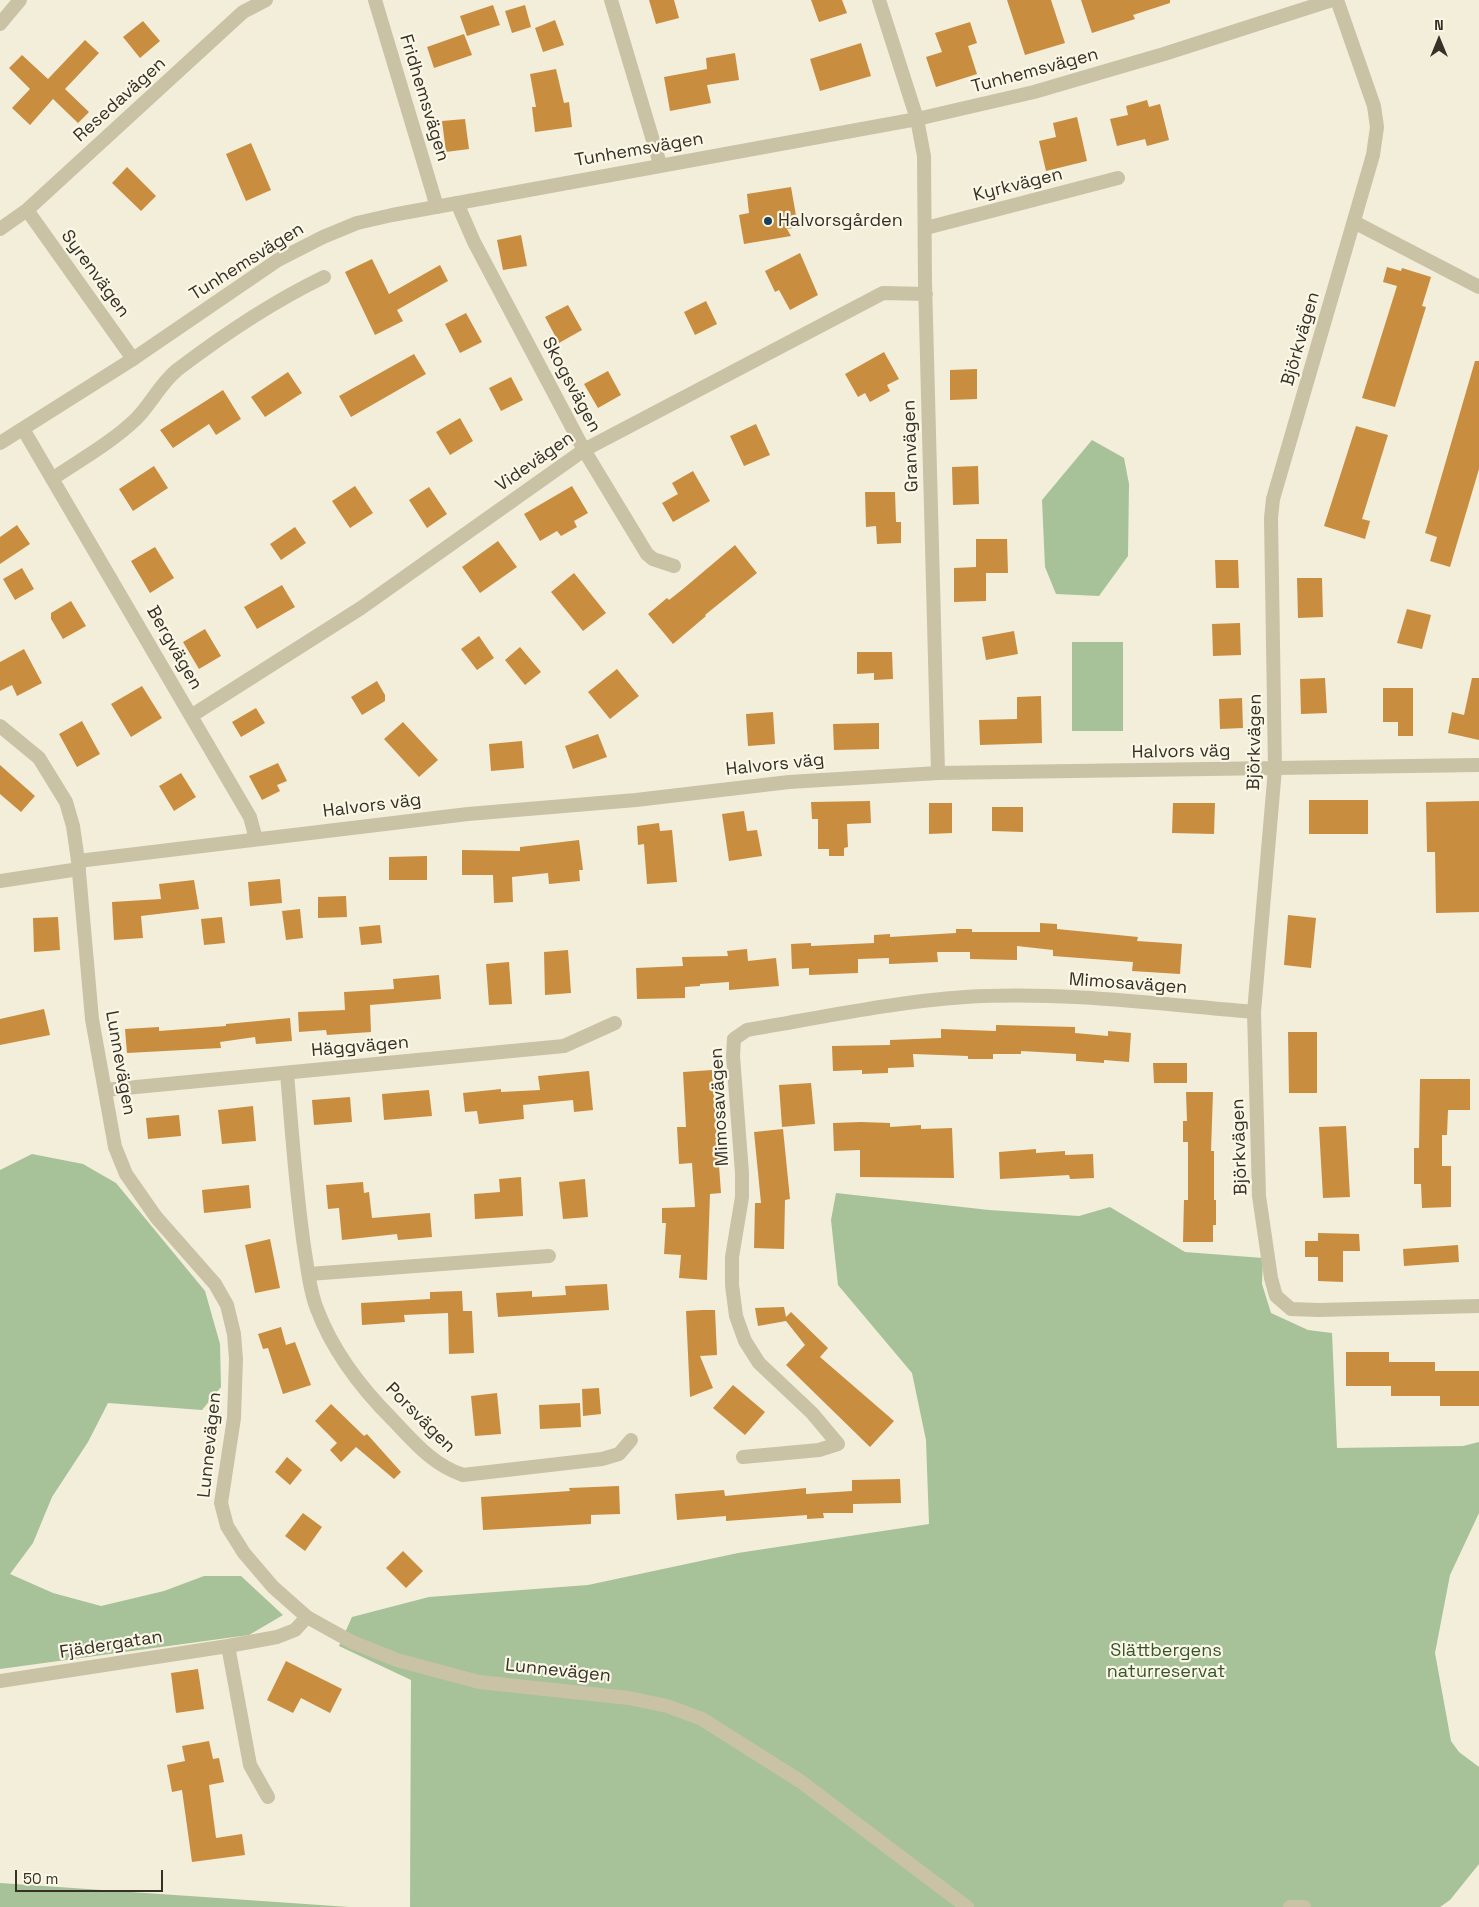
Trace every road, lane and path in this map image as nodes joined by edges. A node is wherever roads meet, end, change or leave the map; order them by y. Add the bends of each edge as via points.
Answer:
1 (20, 0) edge
2 (266, 0) edge
3 (375, 0) edge
4 (611, 0) edge
5 (878, 0) edge
6 (1332, 0) edge
7 (1338, 0) edge
8 (0, 24) edge
9 (917, 119) junction
10 (660, 164) junction
11 (1118, 178) dead end
12 (457, 203) junction
13 (437, 207) junction
14 (27, 210) junction
15 (1354, 222) junction
16 (926, 228) junction
17 (0, 229) edge
18 (324, 277) dead end
19 (1479, 287) edge
20 (926, 294) junction
21 (133, 359) junction
22 (23, 429) junction
23 (0, 443) edge
24 (584, 450) junction
25 (52, 479) junction
26 (674, 566) dead end
27 (191, 716) junction
28 (0, 726) edge
29 (1479, 765) edge
30 (1275, 769) junction
31 (938, 773) junction
32 (256, 839) junction
33 (78, 865) junction
34 (0, 881) edge
35 (1254, 1012) junction
36 (614, 1023) dead end
37 (287, 1072) junction
38 (105, 1090) junction
39 (549, 1256) dead end
40 (309, 1274) junction
41 (1479, 1306) edge
42 (631, 1440) dead end
43 (743, 1456) dead end
44 (307, 1618) junction
45 (228, 1646) junction
46 (0, 1682) edge
47 (268, 1798) dead end
48 (967, 1907) edge
49 (1290, 1907) edge
50 (1304, 1907) edge

1 - 8 street
2 - 14 street, Resedavägen via 243,12
3 - 13 street, Fridhemsvägen
4 - 10 street
5 - 9 street, Granvägen
6 - 9 street, Tunhemsvägen via 1034,92
7 - 15 street, Björkvägen via 1370,88 1377,126 1373,156
9 - 10 street, Tunhemsvägen
9 - 16 street, Granvägen via 924,156
10 - 12 street, Tunhemsvägen
11 - 16 street, Kyrkvägen
12 - 13 street, Tunhemsvägen
12 - 24 street, Skogsvägen via 474,242
13 - 21 street, Tunhemsvägen via 358,224 323,237 278,260
14 - 17 street, Resedavägen
14 - 21 street, Syrenvägen
15 - 19 street
15 - 30 street, Björkvägen via 1273,499
16 - 20 street, Granvägen
18 - 25 street via 284,296 176,371 138,417 119,434
20 - 24 street, Videvägen via 883,293
20 - 31 street, Granvägen
21 - 22 street, Tunhemsvägen
22 - 23 street, Tunhemsvägen
22 - 25 street, Bergvägen
24 - 26 street, Skogsvägen via 647,554
24 - 27 street, Videvägen via 361,608
25 - 27 street, Bergvägen
27 - 32 street, Bergvägen via 250,817
28 - 33 street, Lunnevägen via 39,758 54,780 66,802
29 - 30 street, Halvors väg
30 - 31 street, Halvors väg
30 - 35 street, Björkvägen
31 - 32 street, Halvors väg via 789,782
32 - 33 street, Halvors väg
33 - 34 street, Halvors väg
33 - 38 street, Lunnevägen via 92,1019
35 - 41 street, Björkvägen via 1259,1196 1276,1296 1291,1309
35 - 43 street, Mimosavägen via 1043,996 965,997 747,1030 734,1039 742,1173 742,1197 732,1257 736,1316 745,1341 759,1363 812,1413 838,1444 819,1450
36 - 37 street, Häggvägen via 564,1046
37 - 38 street, Häggvägen
37 - 40 street, Porsvägen via 301,1226
38 - 44 street, Lunnevägen via 115,1147 126,1174 156,1217 216,1284 226,1305 234,1334 236,1359 234,1418 221,1503 226,1526 273,1587
39 - 40 street
40 - 42 street, Porsvägen via 316,1307 344,1363 374,1401 444,1469 463,1475 602,1459 619,1454
44 - 45 street, Fjädergatan via 295,1630
44 - 48 street, Lunnevägen via 352,1642 398,1660 479,1682 629,1698 668,1706 702,1719 800,1781
45 - 46 street, Fjädergatan
45 - 47 street via 250,1765
49 - 50 street

